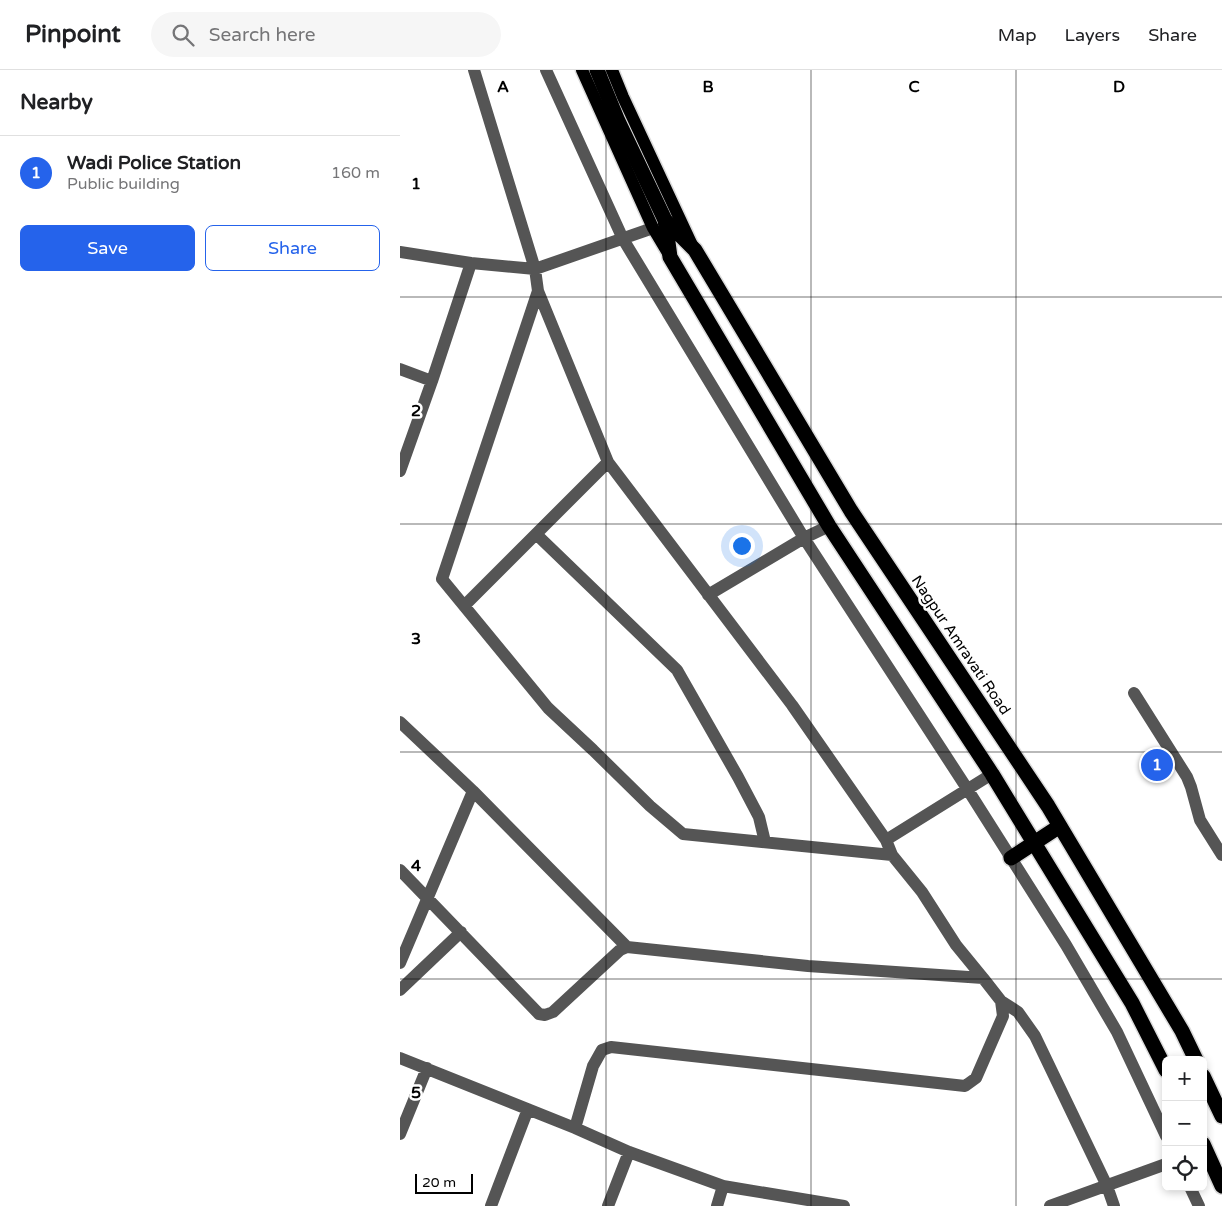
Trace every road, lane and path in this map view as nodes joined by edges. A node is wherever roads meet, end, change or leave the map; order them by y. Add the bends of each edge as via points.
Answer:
1 (474, 70) edge
2 (546, 70) edge
3 (582, 70) edge
4 (597, 70) edge
5 (612, 70) edge
6 (659, 224) junction
7 (622, 239) junction
8 (695, 250) junction
9 (400, 252) edge
10 (471, 263) junction
11 (535, 269) junction
12 (538, 291) junction
13 (400, 369) edge
14 (432, 381) junction
15 (608, 462) junction
16 (400, 472) edge
17 (829, 526) junction
18 (536, 534) junction
19 (804, 538) junction
20 (708, 595) junction
21 (464, 606) junction
22 (1134, 693) dead end
23 (400, 722) edge
24 (992, 774) junction
25 (968, 790) junction
26 (473, 791) junction
27 (1060, 826) junction
28 (886, 840) junction
29 (765, 842) junction
30 (1034, 843) junction
31 (1222, 854) edge
32 (892, 855) junction
33 (1011, 858) junction
34 (400, 870) edge
35 (426, 899) junction
36 (462, 932) junction
37 (627, 947) junction
38 (400, 962) edge
39 (983, 978) junction
40 (400, 990) edge
41 (1001, 1001) junction
42 (1194, 1056) edge
43 (400, 1058) edge
44 (1162, 1062) edge
45 (427, 1068) junction
46 (1207, 1084) edge
47 (528, 1109) junction
48 (1222, 1116) edge
49 (575, 1128) junction
50 (1162, 1128) edge
51 (400, 1134) edge
52 (629, 1152) junction
53 (1207, 1154) edge
54 (1162, 1165) edge
55 (723, 1186) junction
56 (1107, 1186) junction
57 (1222, 1186) edge
58 (1192, 1191) edge
59 (786, 1201) edge
60 (490, 1206) edge
61 (608, 1206) edge
62 (717, 1206) edge
63 (844, 1206) edge
64 (1050, 1206) edge
65 (1114, 1206) edge
66 (1199, 1206) edge

1 - 11 street
2 - 7 street
3 - 6 main road, Nagpur Amravati Road
4 - 6 highway
5 - 8 main road, Nagpur Amravati Road
6 - 7 street
6 - 8 highway, Nagpur Amravati Road
6 - 17 highway, Nagpur Amravati Road via 670,258
7 - 11 street
7 - 19 street
8 - 27 highway, Nagpur Amravati Road via 851,511
9 - 10 street
10 - 11 street
10 - 14 street
11 - 12 street
12 - 15 street
12 - 21 street via 442,579
13 - 14 street
14 - 16 street
15 - 18 street
15 - 20 street
17 - 19 street
17 - 24 highway, Nagpur Amravati Road
18 - 21 street
18 - 29 street via 677,670 751,801
19 - 20 street
19 - 25 street
20 - 28 street via 792,705
21 - 29 street via 548,708 683,834
22 - 31 street via 1187,776 1200,820
23 - 26 street
24 - 25 street
24 - 30 highway, Nagpur Amravati Road
25 - 28 street
25 - 33 street
26 - 35 street
26 - 37 street
27 - 30 highway
27 - 42 highway, Nagpur Amravati Road
28 - 32 street
29 - 32 street
30 - 33 highway
30 - 44 highway, Nagpur Amravati Road via 1132,1003
32 - 39 street
33 - 50 street via 1117,1032
34 - 35 street
35 - 36 street
35 - 38 street
36 - 37 street via 539,1014 545,1015 554,1012
36 - 40 street
37 - 39 street via 808,966
39 - 41 street
41 - 49 street via 1004,1016 976,1078 965,1086 610,1047 602,1050 593,1066
41 - 56 street via 1018,1012 1035,1036
43 - 45 street
45 - 47 street
45 - 51 street
46 - 48 highway
47 - 49 street
47 - 60 street
49 - 52 street
52 - 55 street
52 - 61 street
53 - 57 highway
54 - 56 street
55 - 59 street
55 - 62 street
56 - 64 street
56 - 65 street
58 - 66 street
59 - 63 street

